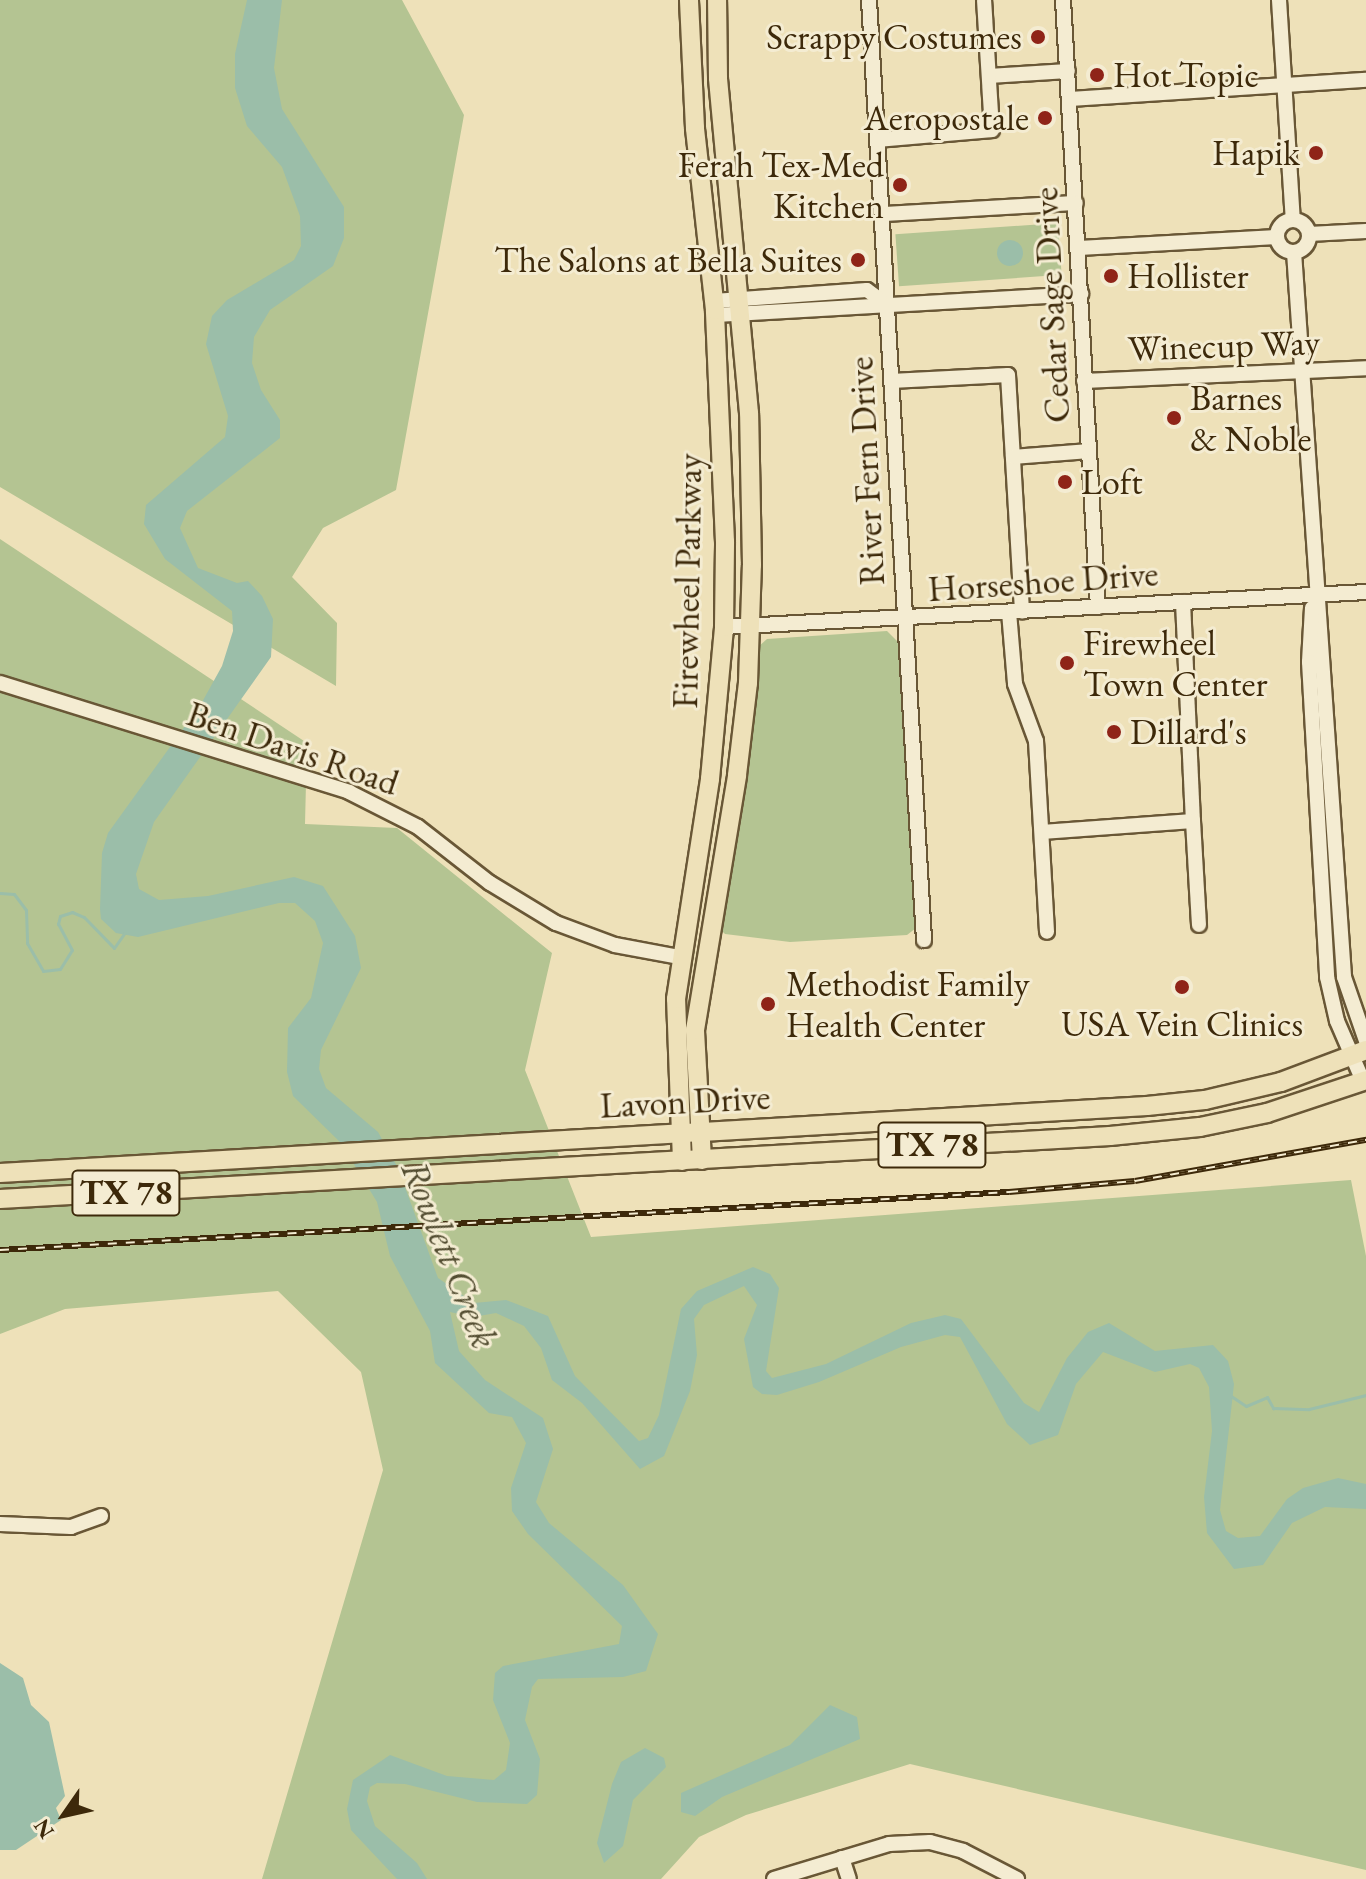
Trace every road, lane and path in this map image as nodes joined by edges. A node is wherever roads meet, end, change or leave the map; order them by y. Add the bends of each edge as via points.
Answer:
1 (689, 0) edge
2 (717, 0) edge
3 (869, 0) edge
4 (984, 0) edge
5 (1063, 0) edge
6 (1279, 0) edge
7 (1068, 71) junction
8 (989, 76) junction
9 (1366, 80) edge
10 (1284, 85) junction
11 (1070, 99) junction
12 (878, 140) junction
13 (1076, 203) junction
14 (883, 214) junction
15 (1293, 220) junction
16 (1366, 231) edge
17 (1309, 234) junction
18 (1277, 237) junction
19 (1079, 248) junction
20 (1294, 252) junction
21 (1081, 294) junction
22 (740, 306) junction
23 (888, 306) junction
24 (715, 308) junction
25 (1301, 368) junction
26 (1366, 368) edge
27 (891, 381) junction
28 (1084, 381) junction
29 (1089, 451) junction
30 (1013, 457) junction
31 (1366, 592) edge
32 (1315, 596) junction
33 (1183, 602) junction
34 (1098, 607) junction
35 (1016, 612) junction
36 (903, 620) junction
37 (724, 627) junction
38 (751, 627) junction
39 (0, 683) edge
40 (710, 779) junction
41 (1193, 821) junction
42 (1042, 832) junction
43 (1199, 925) dead end
44 (1047, 932) dead end
45 (709, 939) junction
46 (924, 940) dead end
47 (680, 957) junction
48 (1366, 1041) edge
49 (1359, 1052) edge
50 (1364, 1081) edge
51 (938, 1118) junction
52 (699, 1131) junction
53 (679, 1132) junction
54 (831, 1151) junction
55 (702, 1160) junction
56 (682, 1161) junction
57 (0, 1173) edge
58 (0, 1199) edge
59 (101, 1516) dead end
60 (0, 1524) edge
61 (842, 1858) junction
62 (774, 1879) edge
63 (849, 1879) edge
64 (1017, 1879) edge

1 - 24 main road, Firewheel Parkway via 695,128
2 - 22 main road, Firewheel Parkway via 718,78
3 - 12 street, River Fern Drive
4 - 8 street
5 - 7 street, Cedar Sage Drive
6 - 10 street
7 - 8 street
7 - 11 street, Cedar Sage Drive
8 - 12 street via 992,130
9 - 10 street
10 - 11 street
10 - 15 street
11 - 13 street, Cedar Sage Drive
12 - 14 street, River Fern Drive
13 - 14 street
13 - 19 street, Cedar Sage Drive
14 - 23 street, River Fern Drive
15 - 17 street
15 - 18 street via 1280,227
16 - 17 street
17 - 20 street via 1305,247
18 - 19 street
18 - 20 street via 1284,250
19 - 21 street, Cedar Sage Drive
20 - 25 street
21 - 23 street
21 - 28 street, Cedar Sage Drive
22 - 23 street
22 - 24 street
22 - 38 main road, Firewheel Parkway via 752,473
23 - 27 street, River Fern Drive
24 - 37 main road, Firewheel Parkway via 726,489
25 - 26 street, Winecup Way
25 - 28 street, Winecup Way
25 - 32 street
27 - 30 street via 1008,375
27 - 36 street, River Fern Drive
28 - 29 street, Cedar Sage Drive
29 - 30 street
29 - 34 street, Cedar Sage Drive
30 - 35 street
31 - 32 street, Horseshoe Drive
32 - 33 street, Horseshoe Drive
32 - 48 street via 1324,661 1344,977
32 - 49 street via 1309,662 1327,977
33 - 34 street, Horseshoe Drive
33 - 41 street
34 - 35 street, Horseshoe Drive
35 - 36 street, Horseshoe Drive
35 - 42 street via 1015,684 1036,741
36 - 38 street, Horseshoe Drive
36 - 46 street, River Fern Drive
37 - 38 street, Horseshoe Drive
37 - 40 main road, Firewheel Parkway
38 - 45 main road, Firewheel Parkway via 730,829
39 - 47 street, Ben Davis Road via 349,792 400,816 490,883 556,923 615,945
40 - 45 main road via 711,824 697,930
40 - 47 main road, Firewheel Parkway
41 - 42 street
41 - 43 street
42 - 44 street
45 - 52 main road, Firewheel Parkway via 695,1030
47 - 53 main road, Firewheel Parkway via 674,1042
49 - 50 street
49 - 51 main road, Lavon Drive / TX 78 via 1281,1082 1205,1100
50 - 54 main road, Lavon Drive / TX 78 via 1267,1113 1200,1127
51 - 52 main road, Lavon Drive / TX 78
51 - 54 main road via 935,1129 926,1134 854,1141
52 - 53 main road, Lavon Drive / TX 78
52 - 55 main road, Firewheel Parkway
53 - 56 main road, Firewheel Parkway
53 - 57 main road, Lavon Drive / TX 78
54 - 55 main road, Lavon Drive / TX 78
55 - 56 main road, Lavon Drive / TX 78
56 - 58 main road, Lavon Drive / TX 78
59 - 60 street via 71,1527
61 - 62 street
61 - 63 street
61 - 64 street via 889,1844 930,1842 963,1851

